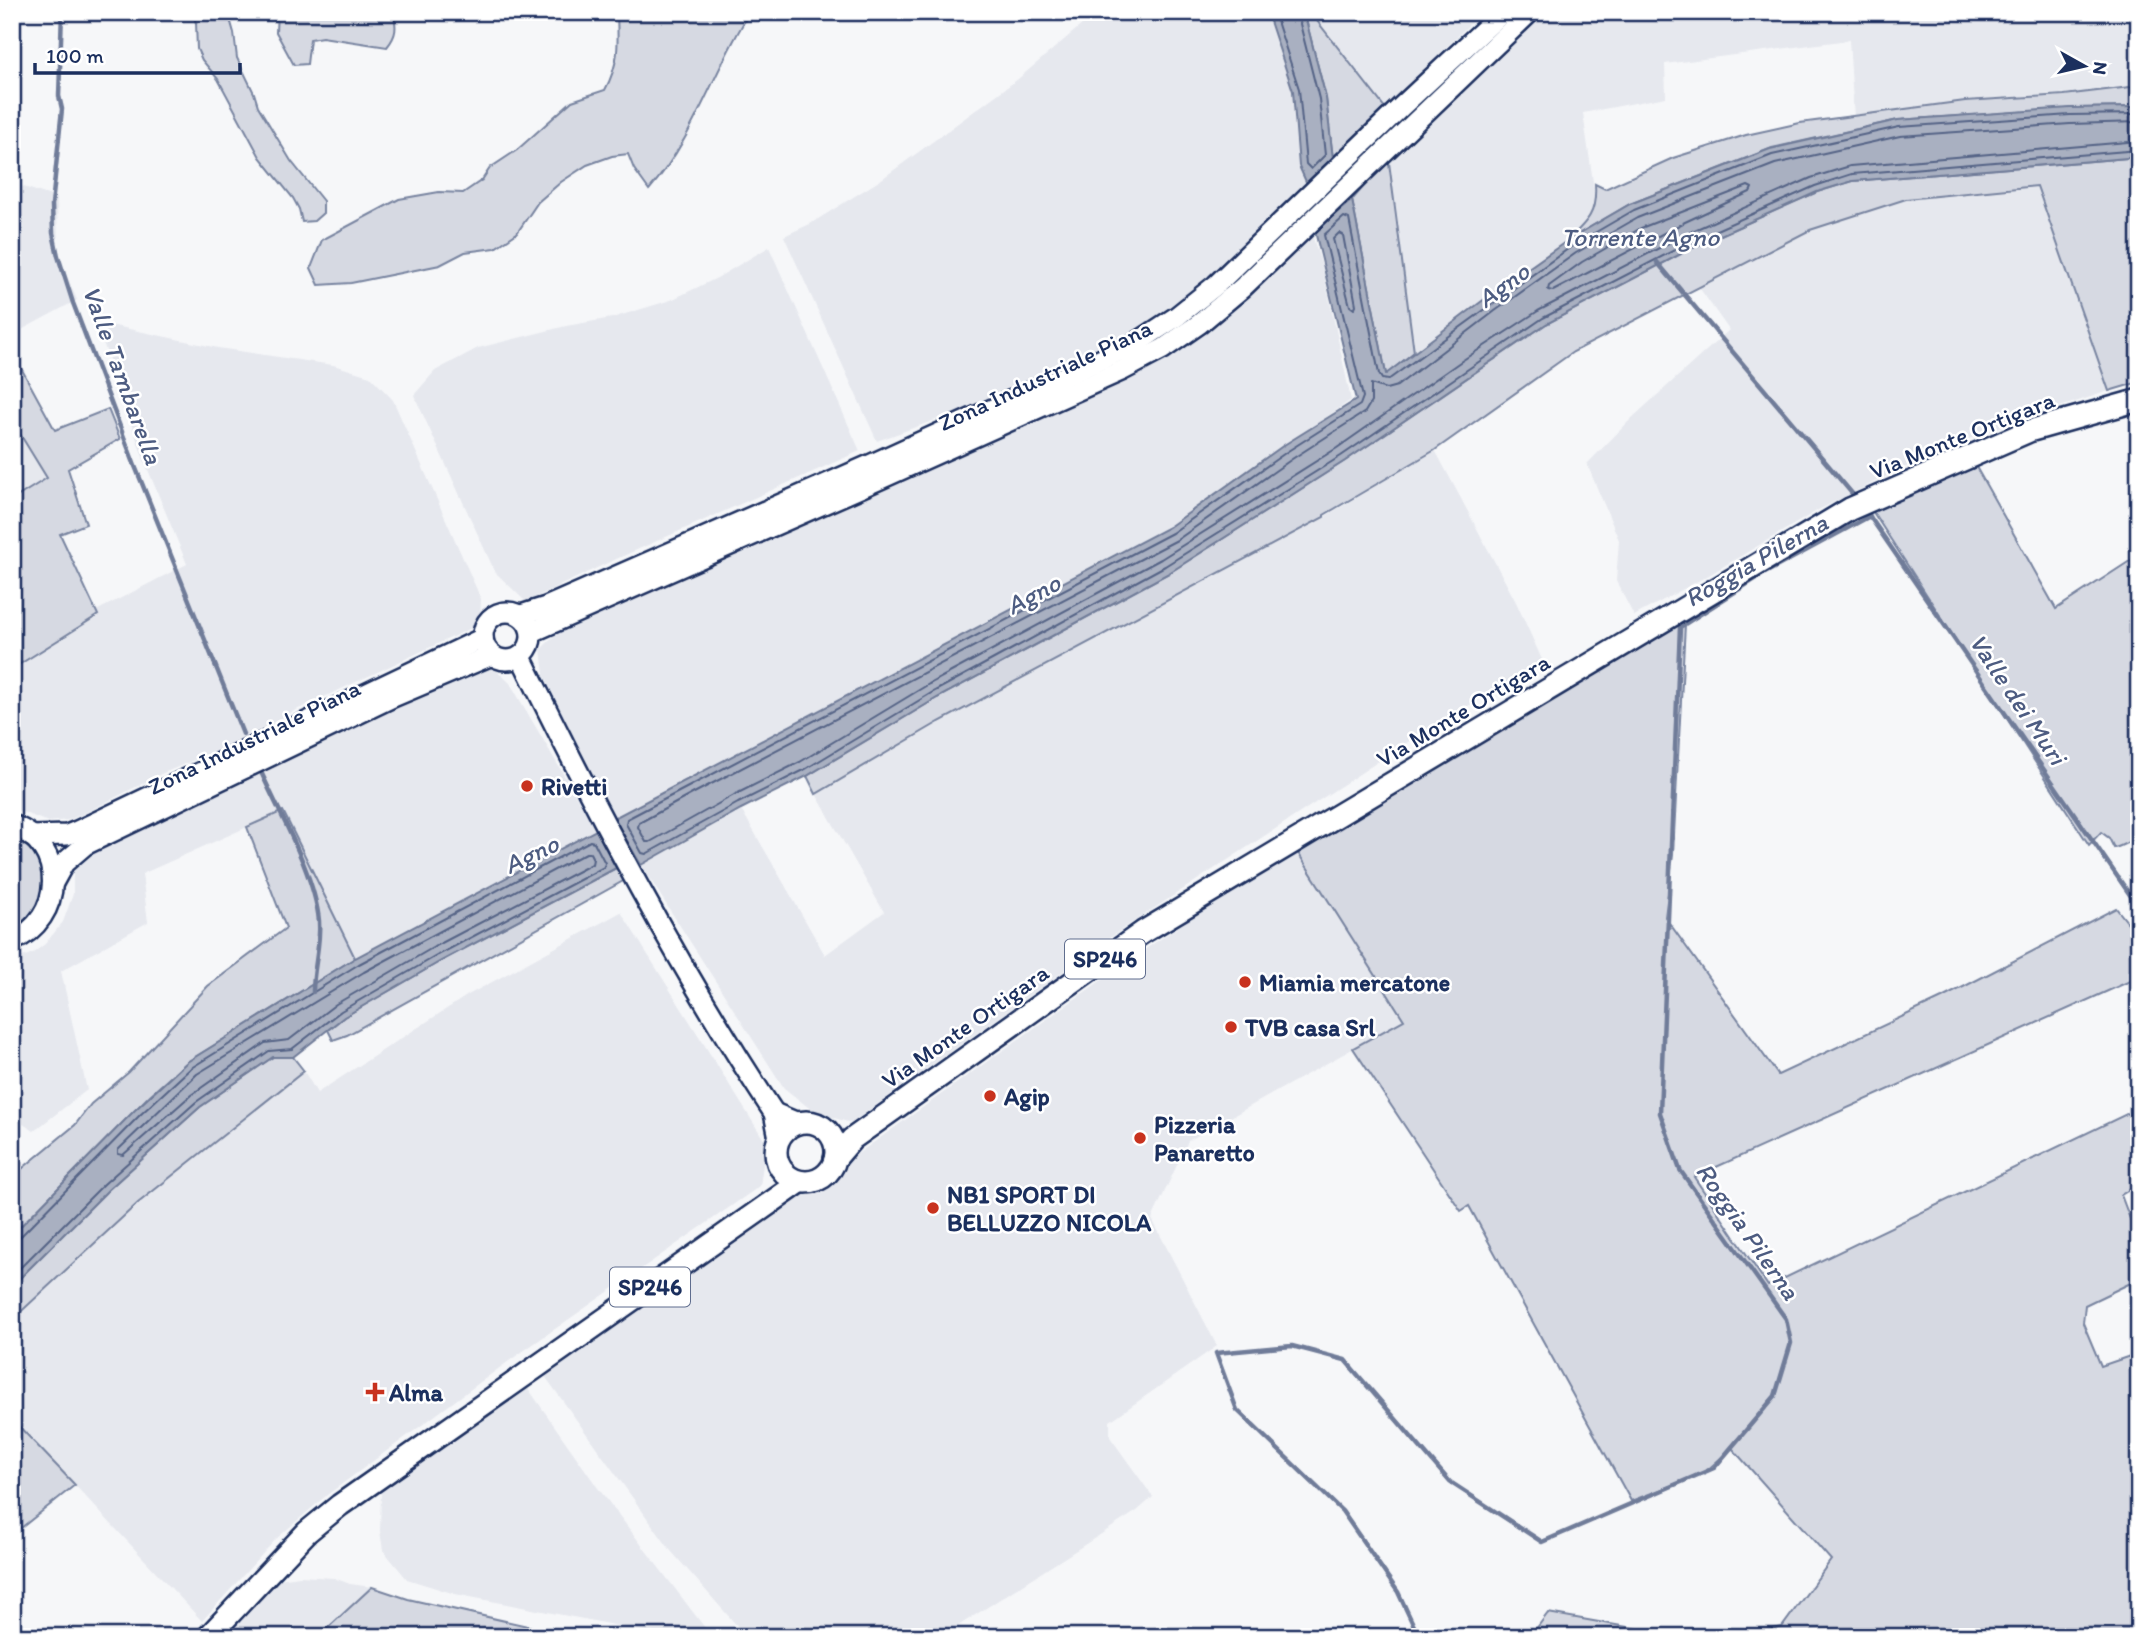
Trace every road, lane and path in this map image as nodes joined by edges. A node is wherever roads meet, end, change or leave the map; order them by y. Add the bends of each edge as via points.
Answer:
1 (1503, 12) edge
2 (1530, 12) edge
3 (2139, 400) edge
4 (520, 615) junction
5 (532, 632) junction
6 (487, 646) junction
7 (521, 657) junction
8 (12, 825) edge
9 (31, 836) junction
10 (53, 883) junction
11 (12, 941) edge
12 (774, 1112) junction
13 (798, 1123) junction
14 (828, 1131) junction
15 (779, 1138) junction
16 (852, 1139) junction
17 (835, 1159) junction
18 (791, 1176) junction
19 (208, 1637) edge

1 - 4 main road, Zona Industriale Piana via 1216,285 1135,344 872,464
2 - 5 main road, Zona Industriale Piana via 1242,288 1163,349
3 - 16 main road, Via Monte Ortigara / SP246 via 2029,431 1850,509 1143,932
4 - 5 main road
4 - 6 main road, Zona Industriale Piana via 508,611 493,616 487,622
5 - 7 main road
6 - 7 main road, Zona Industriale Piana via 507,660
6 - 9 main road, Zona Industriale Piana via 78,831
6 - 10 main road, Zona Industriale Piana via 393,697 85,845 64,863
7 - 12 main road via 637,887
8 - 9 main road
9 - 10 main road via 51,866
10 - 11 main road, Zona Industriale Piana via 45,915
12 - 13 main road
12 - 15 main road
13 - 14 main road via 814,1123
13 - 15 main road
14 - 16 main road
14 - 17 main road via 835,1144
15 - 18 main road via 776,1155
16 - 17 main road, Via Monte Ortigara
17 - 18 main road via 828,1172 815,1181
18 - 19 main road, SP246 via 772,1201 340,1505 307,1532

